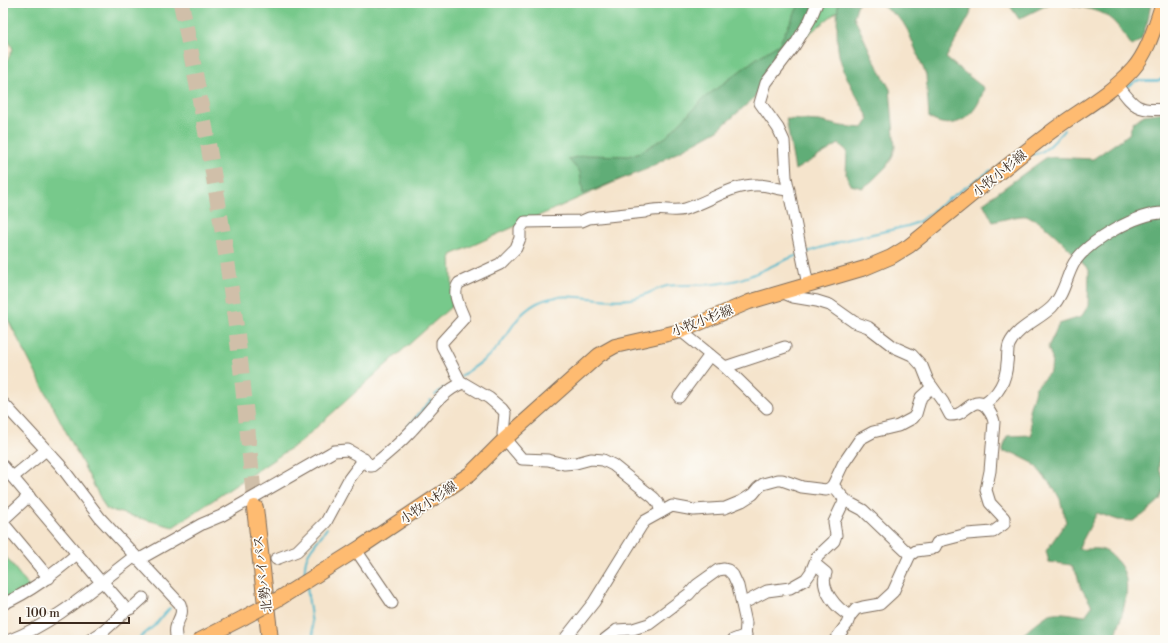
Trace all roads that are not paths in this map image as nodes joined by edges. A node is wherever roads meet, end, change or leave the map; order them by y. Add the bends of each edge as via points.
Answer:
1 (817, 3) edge
2 (1162, 3) edge
3 (1120, 88) junction
4 (1165, 109) edge
5 (789, 190) junction
6 (1165, 213) edge
7 (808, 285) junction
8 (781, 292) junction
9 (681, 331) junction
10 (785, 347) dead end
11 (710, 355) junction
12 (725, 367) junction
13 (460, 379) junction
14 (932, 387) junction
15 (679, 397) dead end
16 (3, 403) edge
17 (984, 404) junction
18 (767, 408) dead end
19 (505, 439) junction
20 (46, 450) junction
21 (367, 462) junction
22 (3, 466) edge
23 (13, 478) junction
24 (833, 485) junction
25 (29, 496) junction
26 (845, 499) junction
27 (255, 508) tunnel mouth
28 (661, 512) junction
29 (3, 520) edge
30 (3, 523) edge
31 (356, 550) junction
32 (77, 554) junction
33 (910, 555) junction
34 (136, 558) junction
35 (276, 559) dead end
36 (815, 564) junction
37 (49, 578) junction
38 (101, 581) junction
39 (143, 598) dead end
40 (392, 603) dead end
41 (3, 604) edge
42 (742, 604) junction
43 (126, 610) junction
44 (850, 616) junction
45 (30, 636) edge
46 (746, 638) edge
47 (10, 640) edge
48 (90, 640) edge
49 (177, 640) edge
50 (200, 640) edge
51 (270, 640) edge
52 (564, 640) edge
53 (604, 640) edge
54 (733, 640) edge
55 (835, 640) edge

1 - 5 street via 795,45 766,83 760,103 784,141
2 - 3 main road, 小牧小杉線 via 1143,55
3 - 4 street via 1138,107 1147,110
3 - 7 main road, 小牧小杉線 via 1050,132 909,246 864,268
5 - 7 street
5 - 13 street via 748,185 683,210 652,209 582,221 525,222 520,229 516,248 500,264 459,283 456,288 464,318 442,342 442,346
6 - 17 street via 1151,214 1110,232 1079,256 1057,302 1026,327 1010,344 1003,384
7 - 8 main road, 小牧小杉線
8 - 9 main road, 小牧小杉線 via 749,302
8 - 14 street via 830,305 854,322 868,327 894,347 912,355 922,366
9 - 11 street
9 - 19 main road, 小牧小杉線 via 615,346 599,355
10 - 12 street
11 - 12 street
11 - 15 street
12 - 18 street
13 - 19 street via 502,409
13 - 21 street via 394,448 372,466
14 - 17 street via 950,415 959,414 970,405
14 - 24 street via 921,397 913,418 860,439 842,464
16 - 20 street
17 - 33 street via 992,415 994,425 986,490 990,503 1004,518 1004,524 993,532 955,536 940,541 932,549 916,551
19 - 28 street via 522,459 548,460 564,464 598,459 609,463 654,498
19 - 31 main road, 小牧小杉線 via 470,474
20 - 23 street
20 - 34 street via 100,518
21 - 34 street via 348,450 334,451 221,516
21 - 35 street via 351,475 326,522 297,551
22 - 23 street
23 - 25 street
24 - 26 street
24 - 28 street via 826,490 810,489 778,480 763,484 742,501 725,508 694,510 672,506
25 - 29 street
25 - 32 street
26 - 33 street via 863,510
26 - 36 street via 834,522 834,541 820,553
27 - 51 highway, 北勢バイパス
28 - 52 street via 645,521 635,533 594,602
30 - 37 street
31 - 40 street
31 - 50 main road, 小牧小杉線, bridge via 280,598
32 - 37 street
32 - 38 street
33 - 44 street via 889,596 880,604 859,608
34 - 38 street
34 - 49 street via 178,601 182,613 175,626
36 - 42 street via 808,576 796,585 767,591
36 - 44 street via 826,573 826,591 844,613
37 - 41 street via 32,590
38 - 43 street
38 - 45 street
39 - 43 street
42 - 46 street
42 - 53 street via 733,575 728,570 718,570 649,624 617,630
43 - 48 street via 104,631
44 - 55 street
45 - 47 street
46 - 54 street

